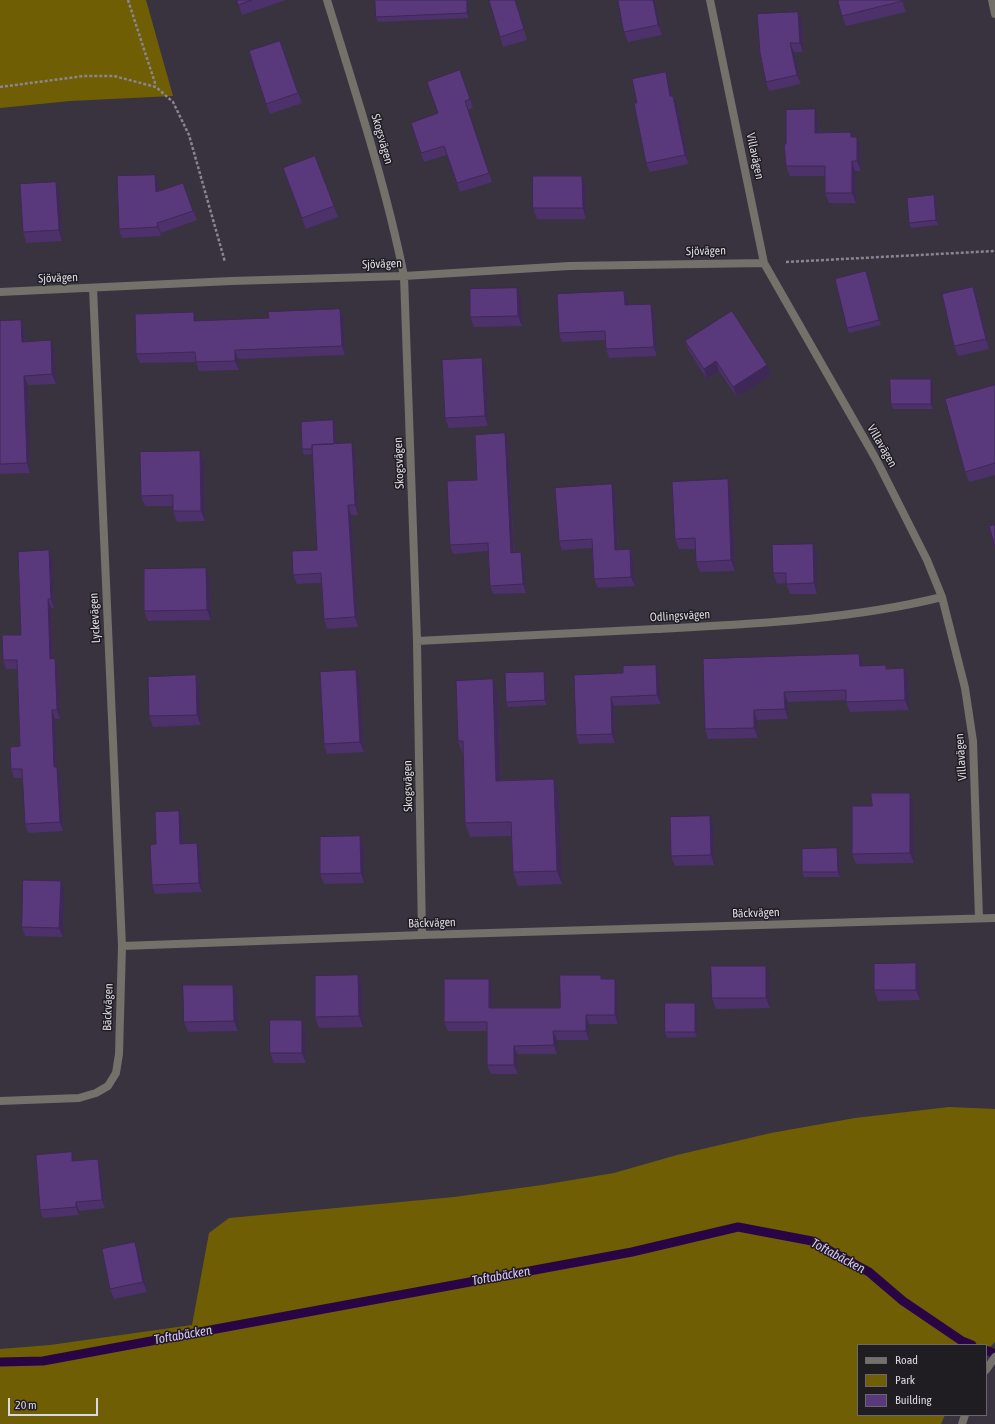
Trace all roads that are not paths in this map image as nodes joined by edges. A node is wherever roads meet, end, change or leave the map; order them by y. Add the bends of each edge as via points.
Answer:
1 (327, 0) edge
2 (710, 0) edge
3 (992, 0) edge
4 (995, 14) edge
5 (764, 263) junction
6 (404, 276) junction
7 (93, 288) junction
8 (0, 292) edge
9 (942, 597) junction
10 (417, 641) junction
11 (979, 918) junction
12 (995, 918) edge
13 (422, 935) junction
14 (122, 946) junction
15 (0, 1102) edge
16 (995, 1357) edge
17 (987, 1369) edge

1 - 6 street, Skogsvägen via 384,190
2 - 5 street, Villavägen
3 - 4 street
5 - 6 street, Sjövägen via 569,266
5 - 9 street, Villavägen via 877,461 927,560
6 - 7 street, Sjövägen
6 - 10 street, Skogsvägen
7 - 8 street, Sjövägen
7 - 14 street, Lyckevägen
9 - 10 street, Odlingsvägen via 889,609 817,618
9 - 11 street, Villavägen via 965,688 973,741
10 - 13 street, Skogsvägen
11 - 12 street, Bäckvägen
11 - 13 street, Bäckvägen
13 - 14 street, Bäckvägen
14 - 15 street, Bäckvägen via 119,1054 116,1073 108,1086 79,1098
16 - 17 street

